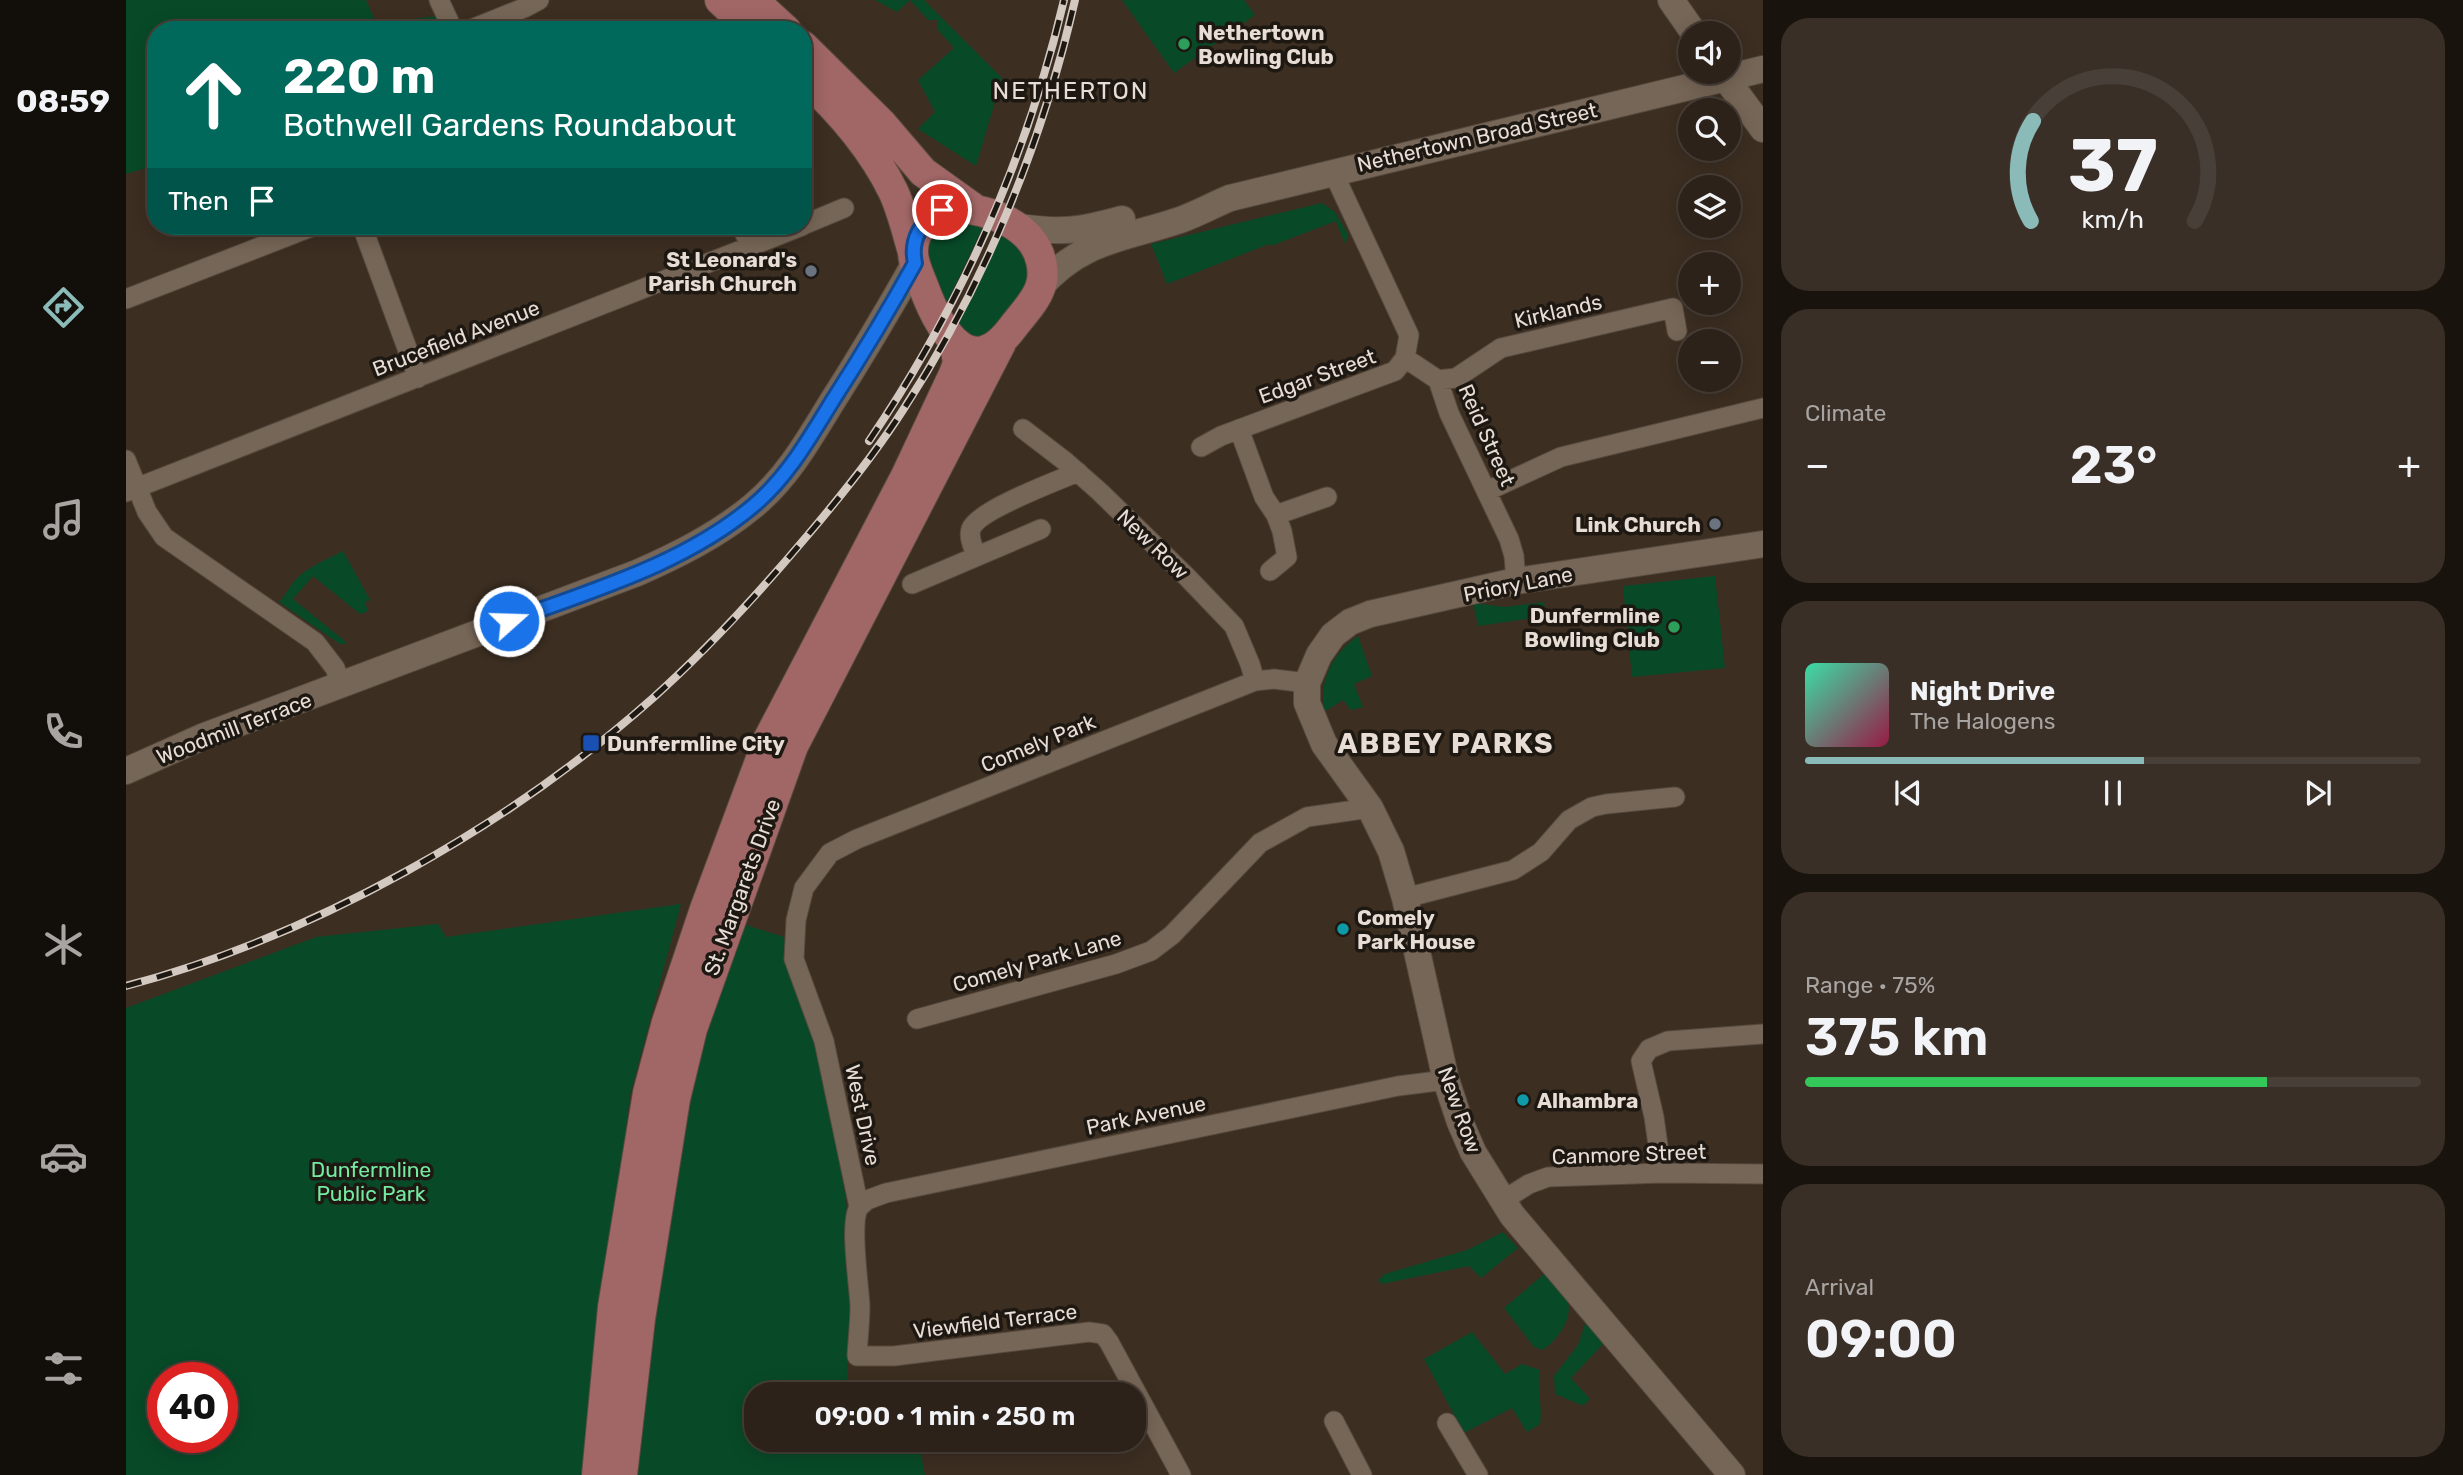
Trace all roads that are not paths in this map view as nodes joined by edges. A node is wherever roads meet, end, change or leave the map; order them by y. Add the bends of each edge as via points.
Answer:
1 (439, 0) edge
2 (539, 0) edge
3 (720, 0) edge
4 (753, 0) edge
5 (1671, 0) edge
6 (449, 21) edge
7 (492, 21) edge
8 (742, 21) edge
9 (776, 21) edge
10 (1686, 21) edge
11 (812, 55) edge
12 (1763, 69) edge
13 (1741, 73) edge
14 (1690, 84) edge
15 (1729, 84) edge
16 (812, 87) edge
17 (1763, 129) edge
18 (1333, 172) junction
19 (1230, 198) junction
20 (844, 208) dead end
21 (976, 210) junction
22 (812, 221) edge
23 (1018, 227) junction
24 (291, 235) edge
25 (365, 235) edge
26 (745, 235) edge
27 (779, 235) edge
28 (751, 247) junction
29 (914, 258) junction
30 (1040, 287) junction
31 (126, 299) edge
32 (880, 327) junction
33 (947, 331) junction
34 (1677, 331) dead end
35 (1001, 343) junction
36 (1405, 358) junction
37 (418, 377) junction
38 (1438, 380) junction
39 (1763, 408) edge
40 (1023, 429) dead end
41 (1239, 429) junction
42 (1201, 447) dead end
43 (126, 460) edge
44 (1078, 472) junction
45 (132, 490) edge
46 (1487, 491) junction
47 (1327, 497) dead end
48 (1276, 515) junction
49 (1041, 529) dead end
50 (1763, 544) edge
51 (976, 556) junction
52 (1270, 571) dead end
53 (1516, 581) junction
54 (912, 584) dead end
55 (1255, 681) junction
56 (1307, 683) junction
57 (342, 686) junction
58 (126, 771) edge
59 (1675, 797) dead end
60 (1370, 808) junction
61 (804, 888) joint
62 (1405, 898) junction
63 (917, 1019) dead end
64 (1763, 1034) edge
65 (1446, 1080) junction
66 (1662, 1173) junction
67 (1763, 1174) edge
68 (1502, 1201) junction
69 (859, 1206) junction
70 (635, 1260) junction
71 (627, 1309) junction
72 (857, 1356) joint
73 (1334, 1421) dead end
74 (1447, 1423) dead end
75 (597, 1475) edge
76 (622, 1475) edge
77 (1181, 1475) edge
78 (1362, 1475) edge
79 (1478, 1475) edge
80 (1732, 1475) edge

1 - 6 street
2 - 7 street
3 - 8 main road
4 - 9 main road
5 - 10 street
11 - 21 main road via 923,172
12 - 13 street, Nethertown Broad Street
14 - 18 street, Nethertown Broad Street
15 - 17 street
16 - 29 main road via 863,141 885,175
18 - 19 street, Nethertown Broad Street
18 - 36 street via 1409,335
19 - 23 street, Nethertown Broad Street via 1175,205 1079,230
19 - 30 street, Nethertown Broad Street via 1179,220 1096,245 1068,261
20 - 22 street, Brucefield Avenue
21 - 23 main road
21 - 29 main road via 936,213 919,230
23 - 30 main road via 1039,255
24 - 31 street
25 - 37 street
26 - 28 street
27 - 28 street, Brucefield Avenue
28 - 37 street, Brucefield Avenue
29 - 32 street, Woodmill Terrace
29 - 33 main road via 927,296
30 - 35 main road
32 - 33 street via 893,314 921,307
32 - 57 street, Woodmill Terrace via 799,455 754,505 724,527 638,573
33 - 35 main road via 962,348 979,351
33 - 70 main road, St. Margarets Drive via 958,363 954,374 768,740 667,1022 648,1093
34 - 38 street, Kirklands via 1673,308 1501,348 1455,378
35 - 70 main road, St. Margarets Drive via 793,746 692,1029
36 - 38 street, Reid Street
36 - 41 street, Edgar Street via 1395,371
37 - 45 street, Brucefield Avenue
38 - 46 street, Reid Street via 1448,413
39 - 46 street via 1561,457
40 - 44 street, New Row
41 - 42 street, Edgar Street
41 - 48 street, Edgar Street via 1264,497
43 - 45 street
44 - 51 street via 975,522 970,534
44 - 55 street, New Row via 1234,626
45 - 57 street via 164,537 315,642
46 - 53 street, Reid Street via 1514,556
47 - 48 street
48 - 52 street, Edgar Street via 1287,557
49 - 51 street
50 - 53 street, Priory Lane
51 - 54 street
53 - 56 street, Priory Lane via 1350,622 1333,635
55 - 56 street, Comely Park via 1274,678
55 - 61 street, Comely Park via 857,839 830,853
56 - 60 street, New Row via 1307,703 1324,744
57 - 58 street, Woodmill Terrace via 202,737
59 - 62 street via 1592,807 1569,820 1541,852 1513,870
60 - 62 street, New Row via 1391,851
60 - 63 street, Comely Park Lane via 1307,817 1260,843 1151,951
61 - 69 street, West Drive via 794,959 824,1041
62 - 65 street, New Row
64 - 66 street via 1668,1041 1648,1049 1641,1061
65 - 68 street, New Row via 1473,1152
65 - 69 street, Park Avenue via 1398,1086 886,1193
66 - 67 street, Canmore Street
66 - 68 street, Canmore Street via 1548,1177
68 - 80 street, New Row
69 - 72 street, West Drive via 854,1230 860,1308
70 - 71 main road, St. Margarets Drive
71 - 75 main road, St. Margarets Drive
71 - 76 main road, St. Margarets Drive
72 - 77 street, Viewfield Terrace via 1103,1334
73 - 78 street
74 - 79 street

